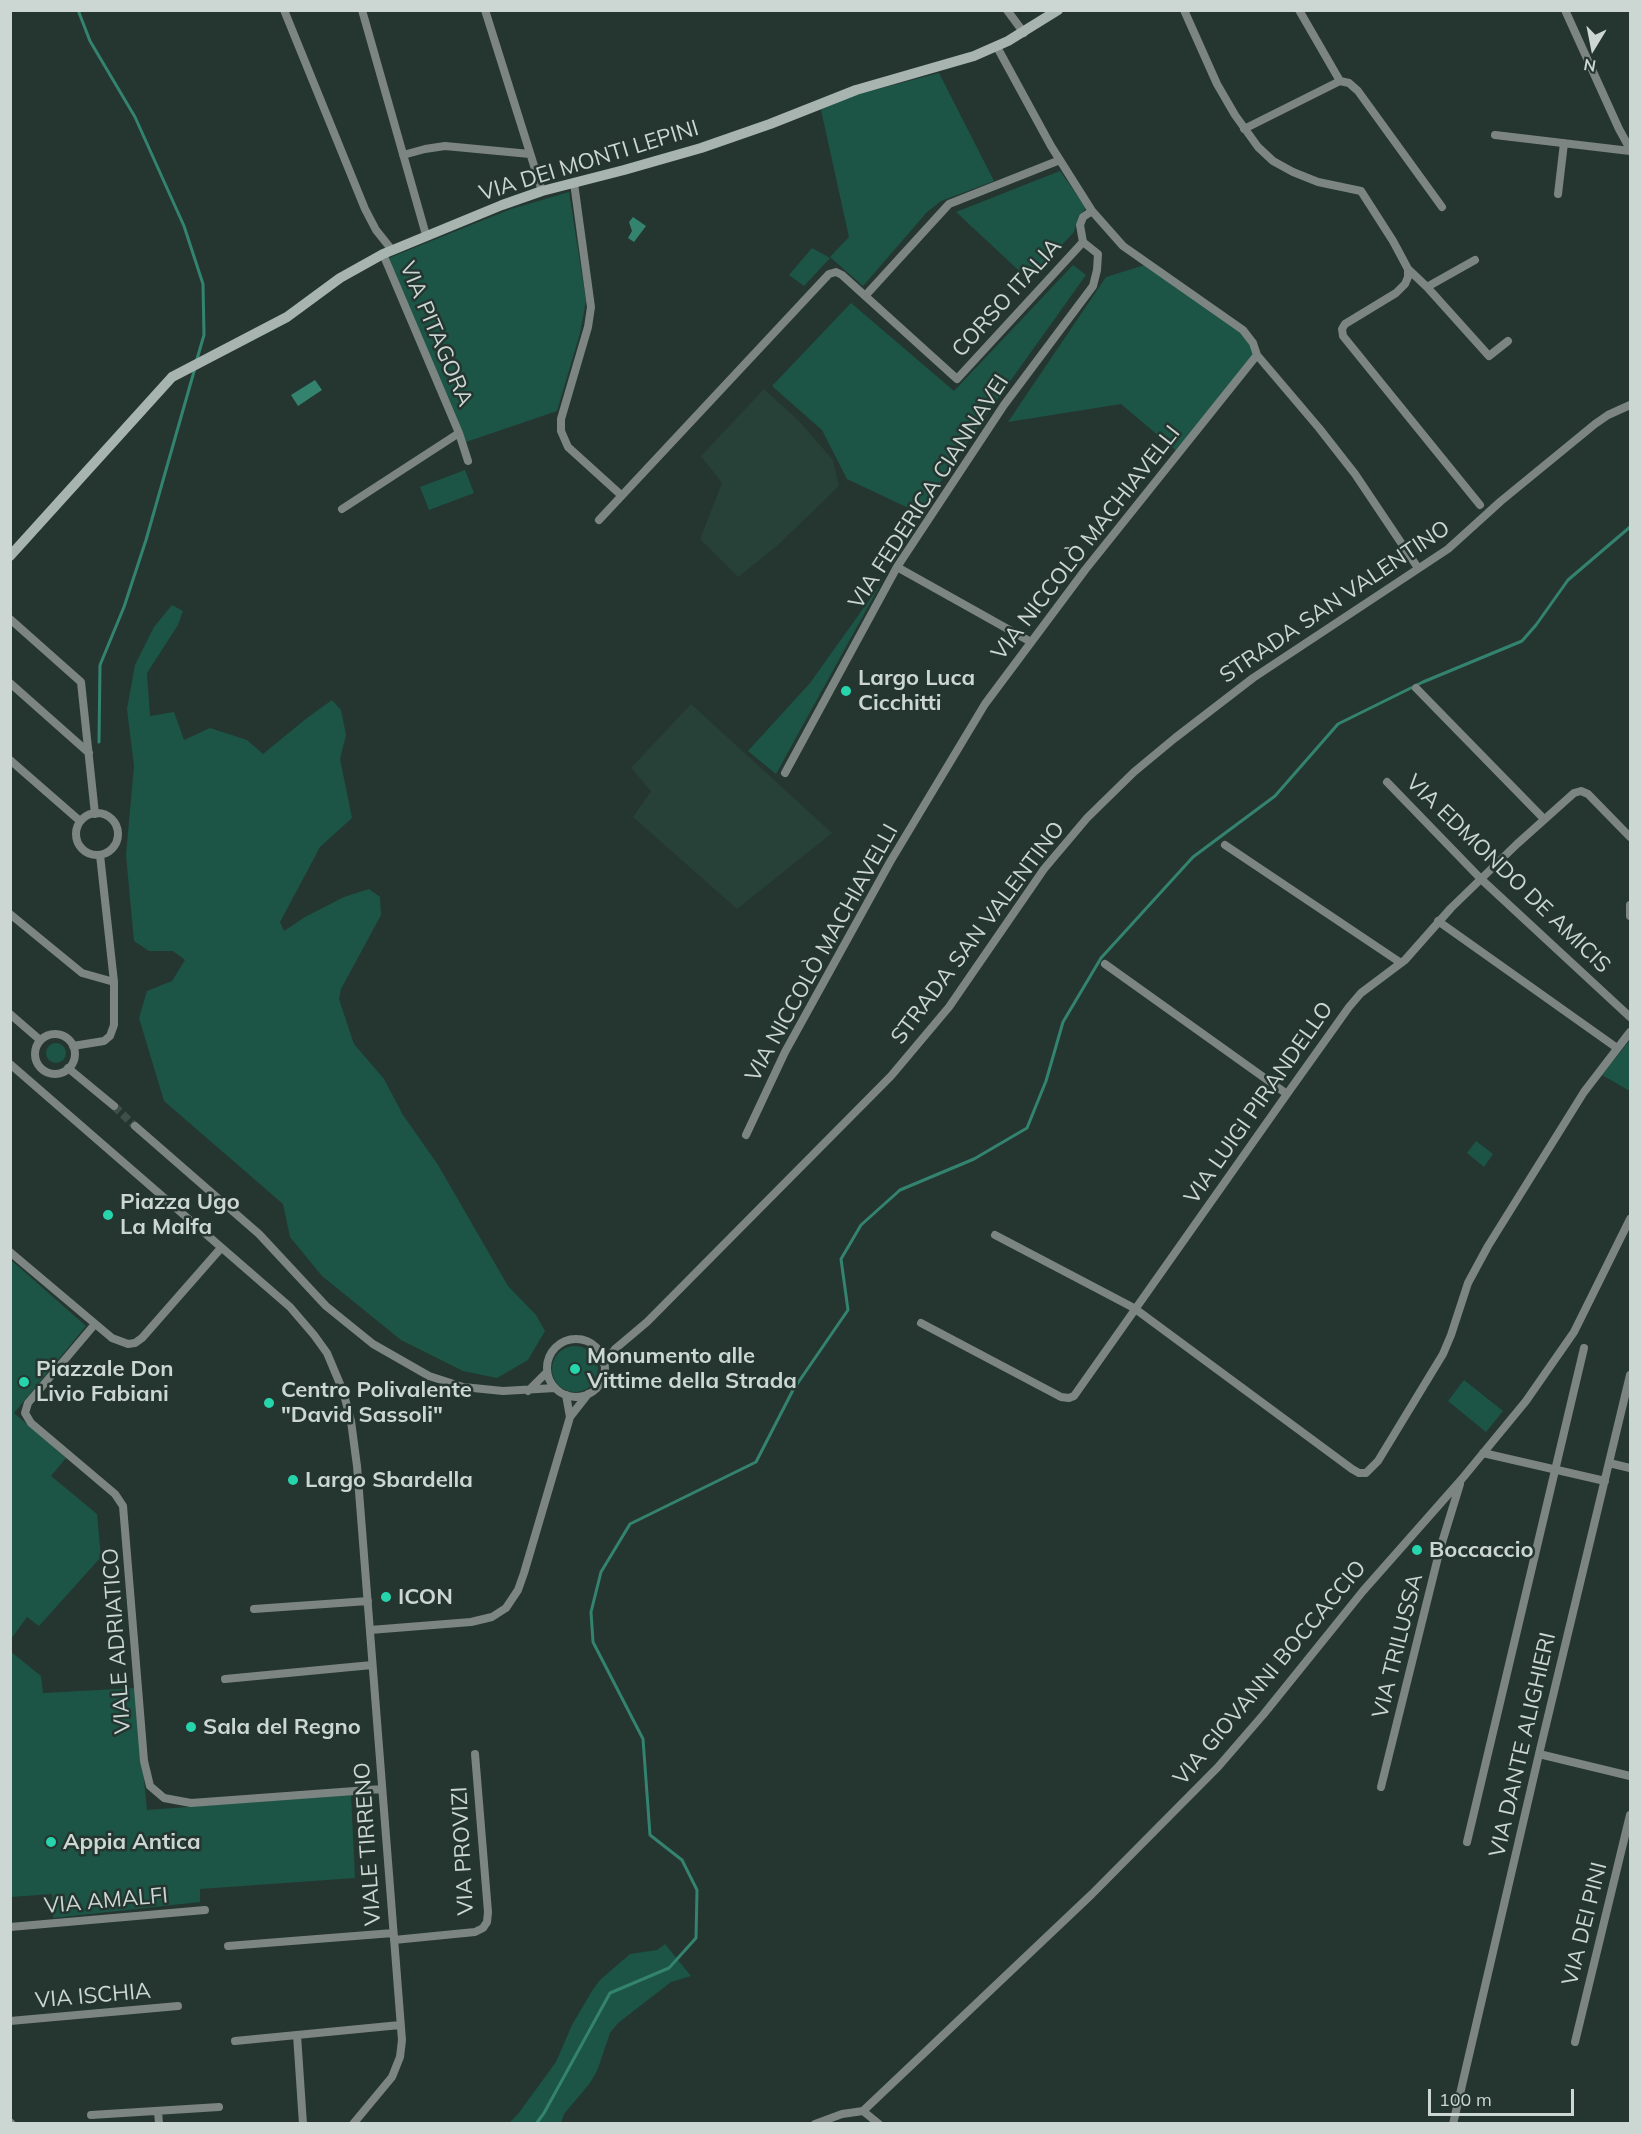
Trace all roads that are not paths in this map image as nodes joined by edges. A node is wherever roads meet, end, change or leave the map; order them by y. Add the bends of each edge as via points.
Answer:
1 (284, 10) edge
2 (362, 10) edge
3 (485, 10) edge
4 (1007, 10) edge
5 (1058, 10) edge
6 (1184, 10) edge
7 (1299, 10) edge
8 (1566, 11) edge
9 (1024, 33) junction
10 (997, 47) junction
11 (1340, 81) junction
12 (1244, 129) junction
13 (1495, 135) dead end
14 (1564, 143) junction
15 (1630, 150) edge
16 (530, 154) junction
17 (403, 155) junction
18 (1060, 160) junction
19 (574, 183) junction
20 (542, 191) junction
21 (1558, 194) dead end
22 (1442, 207) dead end
23 (1092, 211) junction
24 (426, 236) junction
25 (1083, 242) junction
26 (387, 252) junction
27 (1475, 260) dead end
28 (1408, 269) junction
29 (1428, 287) junction
30 (865, 296) junction
31 (1508, 341) dead end
32 (1257, 355) junction
33 (1630, 405) edge
34 (459, 433) junction
35 (468, 461) dead end
36 (621, 495) junction
37 (1480, 505) dead end
38 (342, 509) dead end
39 (599, 520) dead end
40 (10, 556) edge
41 (897, 567) junction
42 (1418, 568) junction
43 (10, 619) edge
44 (1031, 642) junction
45 (10, 683) edge
46 (1416, 688) dead end
47 (89, 753) junction
48 (10, 760) edge
49 (785, 773) dead end
50 (1387, 782) dead end
51 (95, 814) junction
52 (1544, 819) junction
53 (80, 821) junction
54 (1630, 837) edge
55 (1226, 845) dead end
56 (100, 855) junction
57 (1481, 879) junction
58 (1630, 905) edge
59 (10, 914) edge
60 (1630, 916) edge
61 (1438, 921) junction
62 (1401, 963) junction
63 (1105, 964) dead end
64 (114, 982) junction
65 (10, 1014) edge
66 (1630, 1017) edge
67 (1630, 1032) edge
68 (40, 1040) junction
69 (73, 1046) junction
70 (1617, 1048) junction
71 (10, 1064) edge
72 (68, 1068) junction
73 (1287, 1094) junction
74 (114, 1106) tunnel mouth
75 (135, 1126) tunnel mouth
76 (746, 1135) dead end
77 (1630, 1219) edge
78 (995, 1235) dead end
79 (221, 1248) junction
80 (10, 1252) edge
81 (1134, 1308) junction
82 (921, 1323) dead end
83 (95, 1324) junction
84 (596, 1348) junction
85 (1584, 1348) dead end
86 (615, 1349) junction
87 (604, 1364) junction
88 (547, 1372) junction
89 (1630, 1375) edge
90 (555, 1388) junction
91 (528, 1391) junction
92 (588, 1394) junction
93 (566, 1395) junction
94 (570, 1417) junction
95 (1483, 1453) junction
96 (1609, 1463) junction
97 (1630, 1468) edge
98 (1556, 1470) junction
99 (1461, 1480) junction
100 (1605, 1481) junction
101 (368, 1601) junction
102 (254, 1610) dead end
103 (370, 1630) junction
104 (372, 1665) junction
105 (225, 1678) dead end
106 (476, 1754) dead end
107 (1539, 1754) junction
108 (1630, 1776) edge
109 (1382, 1787) dead end
110 (382, 1789) junction
111 (1630, 1815) edge
112 (1467, 1842) dead end
113 (205, 1910) dead end
114 (10, 1927) edge
115 (394, 1937) junction
116 (228, 1946) dead end
117 (178, 2006) dead end
118 (10, 2021) edge
119 (400, 2025) junction
120 (297, 2035) junction
121 (236, 2041) dead end
122 (1575, 2042) dead end
123 (219, 2107) dead end
124 (158, 2111) junction
125 (863, 2111) junction
126 (91, 2115) dead end
127 (159, 2124) edge
128 (303, 2124) edge
129 (353, 2124) edge
130 (816, 2124) edge
131 (879, 2124) edge
132 (1454, 2124) edge

1 - 26 street, VIA PITAGORA via 365,209
2 - 17 street
3 - 16 street
4 - 9 street
5 - 9 street, VIA DEI MONTI LEPINI
6 - 12 street via 1217,84
7 - 11 street
8 - 15 street
9 - 10 street, VIA DEI MONTI LEPINI
10 - 18 street
10 - 19 street, VIA DEI MONTI LEPINI via 856,90 701,148
11 - 12 street
11 - 22 street via 1359,91
12 - 28 street via 1262,153 1286,168 1318,182 1360,191
13 - 14 street
14 - 15 street
14 - 21 street
16 - 17 street via 445,146
16 - 20 street
17 - 24 street
18 - 23 street
18 - 30 street via 949,204
19 - 20 street, VIA DEI MONTI LEPINI
19 - 36 street via 591,307 561,419 562,436 568,447
20 - 24 street, VIA DEI MONTI LEPINI
23 - 25 street, CORSO ITALIA via 1080,225
23 - 32 street via 1123,246 1240,327
24 - 26 street, VIA DEI MONTI LEPINI
25 - 30 street, CORSO ITALIA via 957,379
25 - 41 street, VIA FEDERICA CIANNAVEI via 1098,254 1093,286 1004,405
26 - 34 street, VIA PITAGORA
26 - 40 street, VIA DEI MONTI LEPINI via 340,278 294,313 172,377
27 - 29 street
28 - 29 street
28 - 37 street via 1403,288 1346,324 1342,336
29 - 31 street via 1489,356
30 - 36 street via 840,274 828,275
32 - 42 street via 1355,474
32 - 44 street, VIA NICCOLÒ MACHIAVELLI
33 - 42 street, STRADA SAN VALENTINO via 1608,414 1455,544
34 - 35 street
34 - 38 street, VIA PITAGORA
36 - 39 street
41 - 44 street
41 - 49 street, VIA FEDERICA CIANNAVEI
42 - 86 street, STRADA SAN VALENTINO via 1234,693 1158,751 1103,802 1044,869 949,1007 885,1083 647,1322
43 - 47 street via 81,682
44 - 76 street, VIA NICCOLÒ MACHIAVELLI via 985,705 890,862 784,1052
45 - 47 street
46 - 52 street
47 - 51 street
48 - 53 street
50 - 57 street, VIA EDMONDO DE AMICIS
51 - 53 street
51 - 56 street via 112,820 118,831 113,848
52 - 54 street, VIA LUIGI PIRANDELLO via 1581,791
52 - 57 street, VIA LUIGI PIRANDELLO
53 - 56 street via 77,842 84,851
55 - 62 street
56 - 64 street
57 - 61 street, VIA LUIGI PIRANDELLO
57 - 66 street, VIA EDMONDO DE AMICIS
58 - 60 street
59 - 64 street via 82,973
61 - 62 street, VIA LUIGI PIRANDELLO
61 - 70 street
62 - 73 street, VIA LUIGI PIRANDELLO via 1354,1001
63 - 73 street
64 - 69 street via 114,1024 110,1036 99,1043
65 - 68 street
67 - 70 street
68 - 69 street via 57,1034
68 - 72 street via 35,1052 38,1065 56,1074
69 - 72 street via 74,1057
70 - 81 street via 1584,1092 1488,1246 1470,1278 1443,1354 1369,1472 1352,1469
71 - 79 street, VIALE TIRRENO
72 - 74 street
73 - 81 street, VIA LUIGI PIRANDELLO
75 - 91 street via 259,1234 326,1306 374,1344 421,1372 463,1387
77 - 95 street, VIA GIOVANNI BOCCACCIO via 1568,1342 1533,1393
78 - 81 street
79 - 83 street via 139,1341 118,1342
79 - 101 street, VIALE TIRRENO via 300,1318 335,1369 355,1446
80 - 83 street
81 - 82 street, VIA LUIGI PIRANDELLO via 1077,1394 1069,1398
83 - 110 street, VIALE ADRIATICO via 27,1404 25,1413 31,1423 115,1494 125,1510 144,1761 150,1786 157,1794 191,1803
84 - 86 street
84 - 87 street
84 - 88 street via 580,1340 563,1342 550,1355
85 - 98 street
86 - 87 street, STRADA SAN VALENTINO
87 - 92 street via 601,1382
88 - 90 street
88 - 91 street
89 - 96 street, VIA DANTE ALIGHIERI
90 - 91 street
90 - 93 street
92 - 93 street
92 - 94 street
93 - 94 street
94 - 103 street via 522,1579 506,1608 492,1617 471,1622
95 - 98 street
95 - 99 street, VIA GIOVANNI BOCCACCIO
96 - 97 street
96 - 100 street, VIA DANTE ALIGHIERI
98 - 100 street
98 - 112 street
99 - 109 street, VIA TRILUSSA via 1440,1549
99 - 125 street, VIA GIOVANNI BOCCACCIO via 1214,1771 1092,1894
100 - 107 street, VIA DANTE ALIGHIERI
101 - 102 street
101 - 103 street, VIALE TIRRENO
103 - 104 street, VIALE TIRRENO
104 - 105 street
104 - 110 street, VIALE TIRRENO
106 - 115 street, VIA PROVIZI via 487,1922 475,1932
107 - 108 street
107 - 132 street, VIA DANTE ALIGHIERI
110 - 115 street, VIALE TIRRENO
111 - 122 street, VIA DEI PINI
113 - 114 street, VIA AMALFI
115 - 116 street
115 - 119 street, VIALE TIRRENO
117 - 118 street, VIA ISCHIA
119 - 120 street
119 - 129 street, VIALE TIRRENO via 401,2049 394,2072
120 - 121 street
120 - 128 street
123 - 124 street
124 - 126 street
124 - 127 street
125 - 130 street
125 - 131 street

